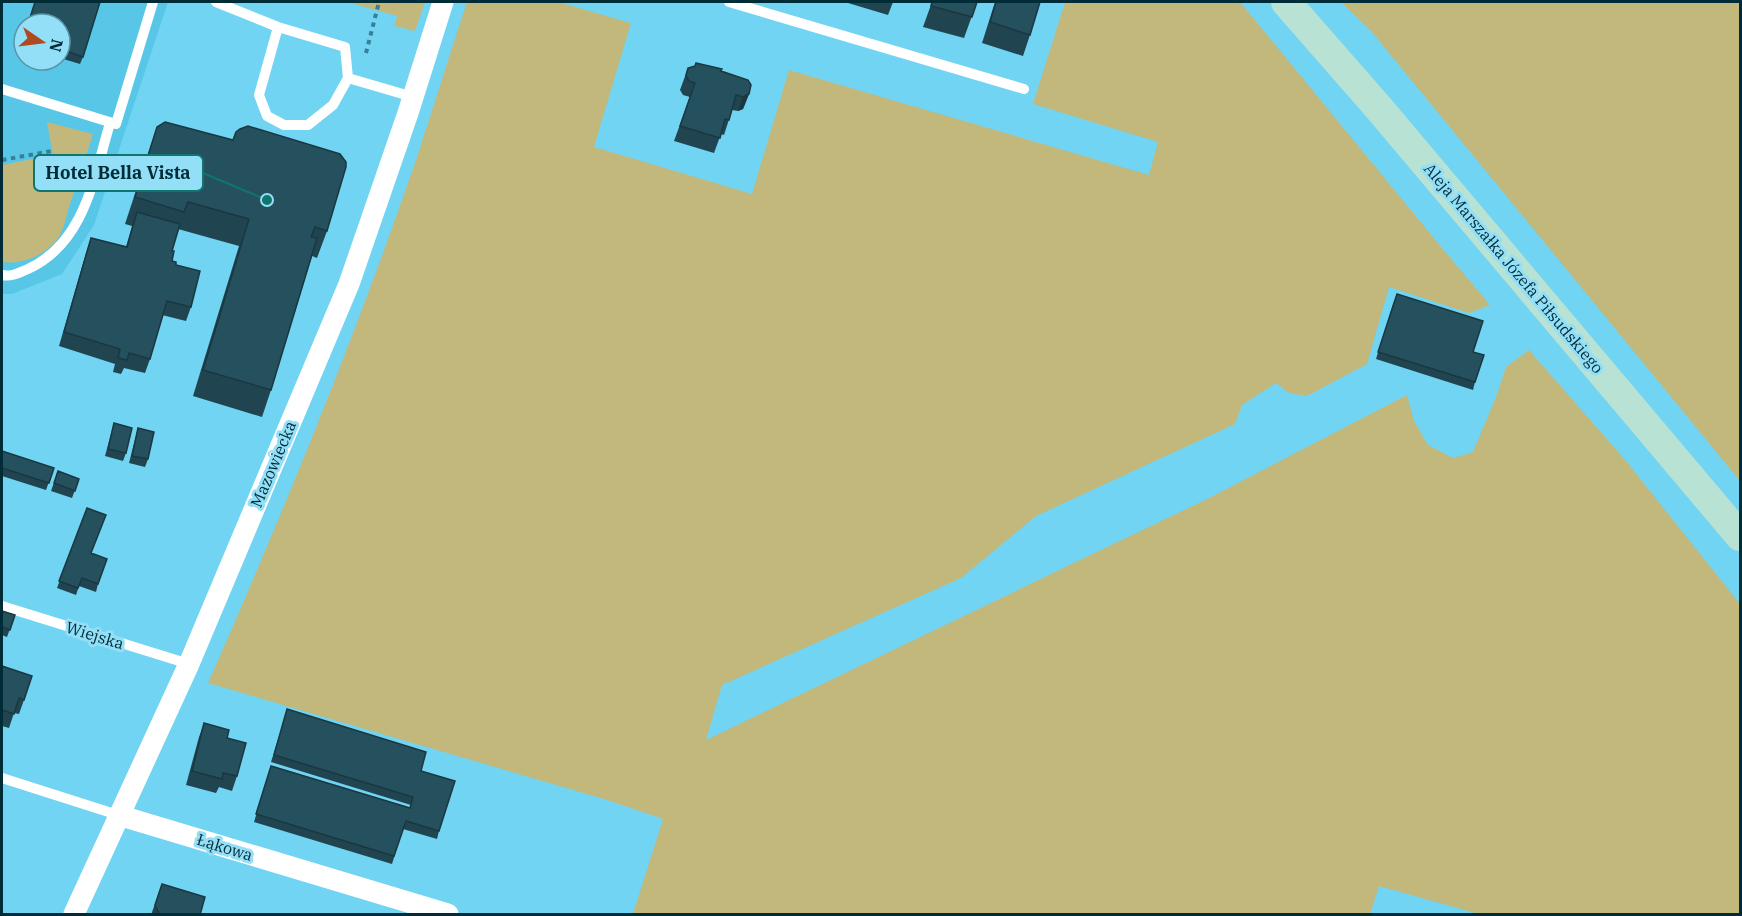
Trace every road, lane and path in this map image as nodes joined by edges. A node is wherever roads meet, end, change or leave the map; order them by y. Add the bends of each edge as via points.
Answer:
1 (153, 2) edge
2 (216, 2) edge
3 (379, 2) edge
4 (443, 2) edge
5 (729, 2) edge
6 (1286, 2) edge
7 (278, 27) junction
8 (348, 78) junction
9 (2, 89) edge
10 (1024, 89) dead end
11 (413, 97) junction
12 (110, 123) junction
13 (52, 152) dead end
14 (2, 160) edge
15 (2, 275) edge
16 (1740, 536) edge
17 (2, 606) edge
18 (189, 664) junction
19 (2, 778) edge
20 (118, 815) junction
21 (74, 915) edge
22 (448, 915) edge

1 - 12 lane via 116,124
2 - 7 lane
3 - 8 path via 366,53
4 - 11 street, Mazowiecka
5 - 10 lane
6 - 16 main road, Aleja Marszałka Józefa Piłsudskiego
7 - 8 lane via 345,47
7 - 8 lane via 259,95 267,116 284,125 308,125 333,105
8 - 11 lane
9 - 12 lane
11 - 18 street, Mazowiecka via 350,284
12 - 15 lane via 85,209 74,230 40,264
13 - 14 path
17 - 18 lane, Wiejska
18 - 20 street, Mazowiecka
19 - 20 lane, Łąkowa
20 - 21 street, Mazowiecka
20 - 22 street, Łąkowa

